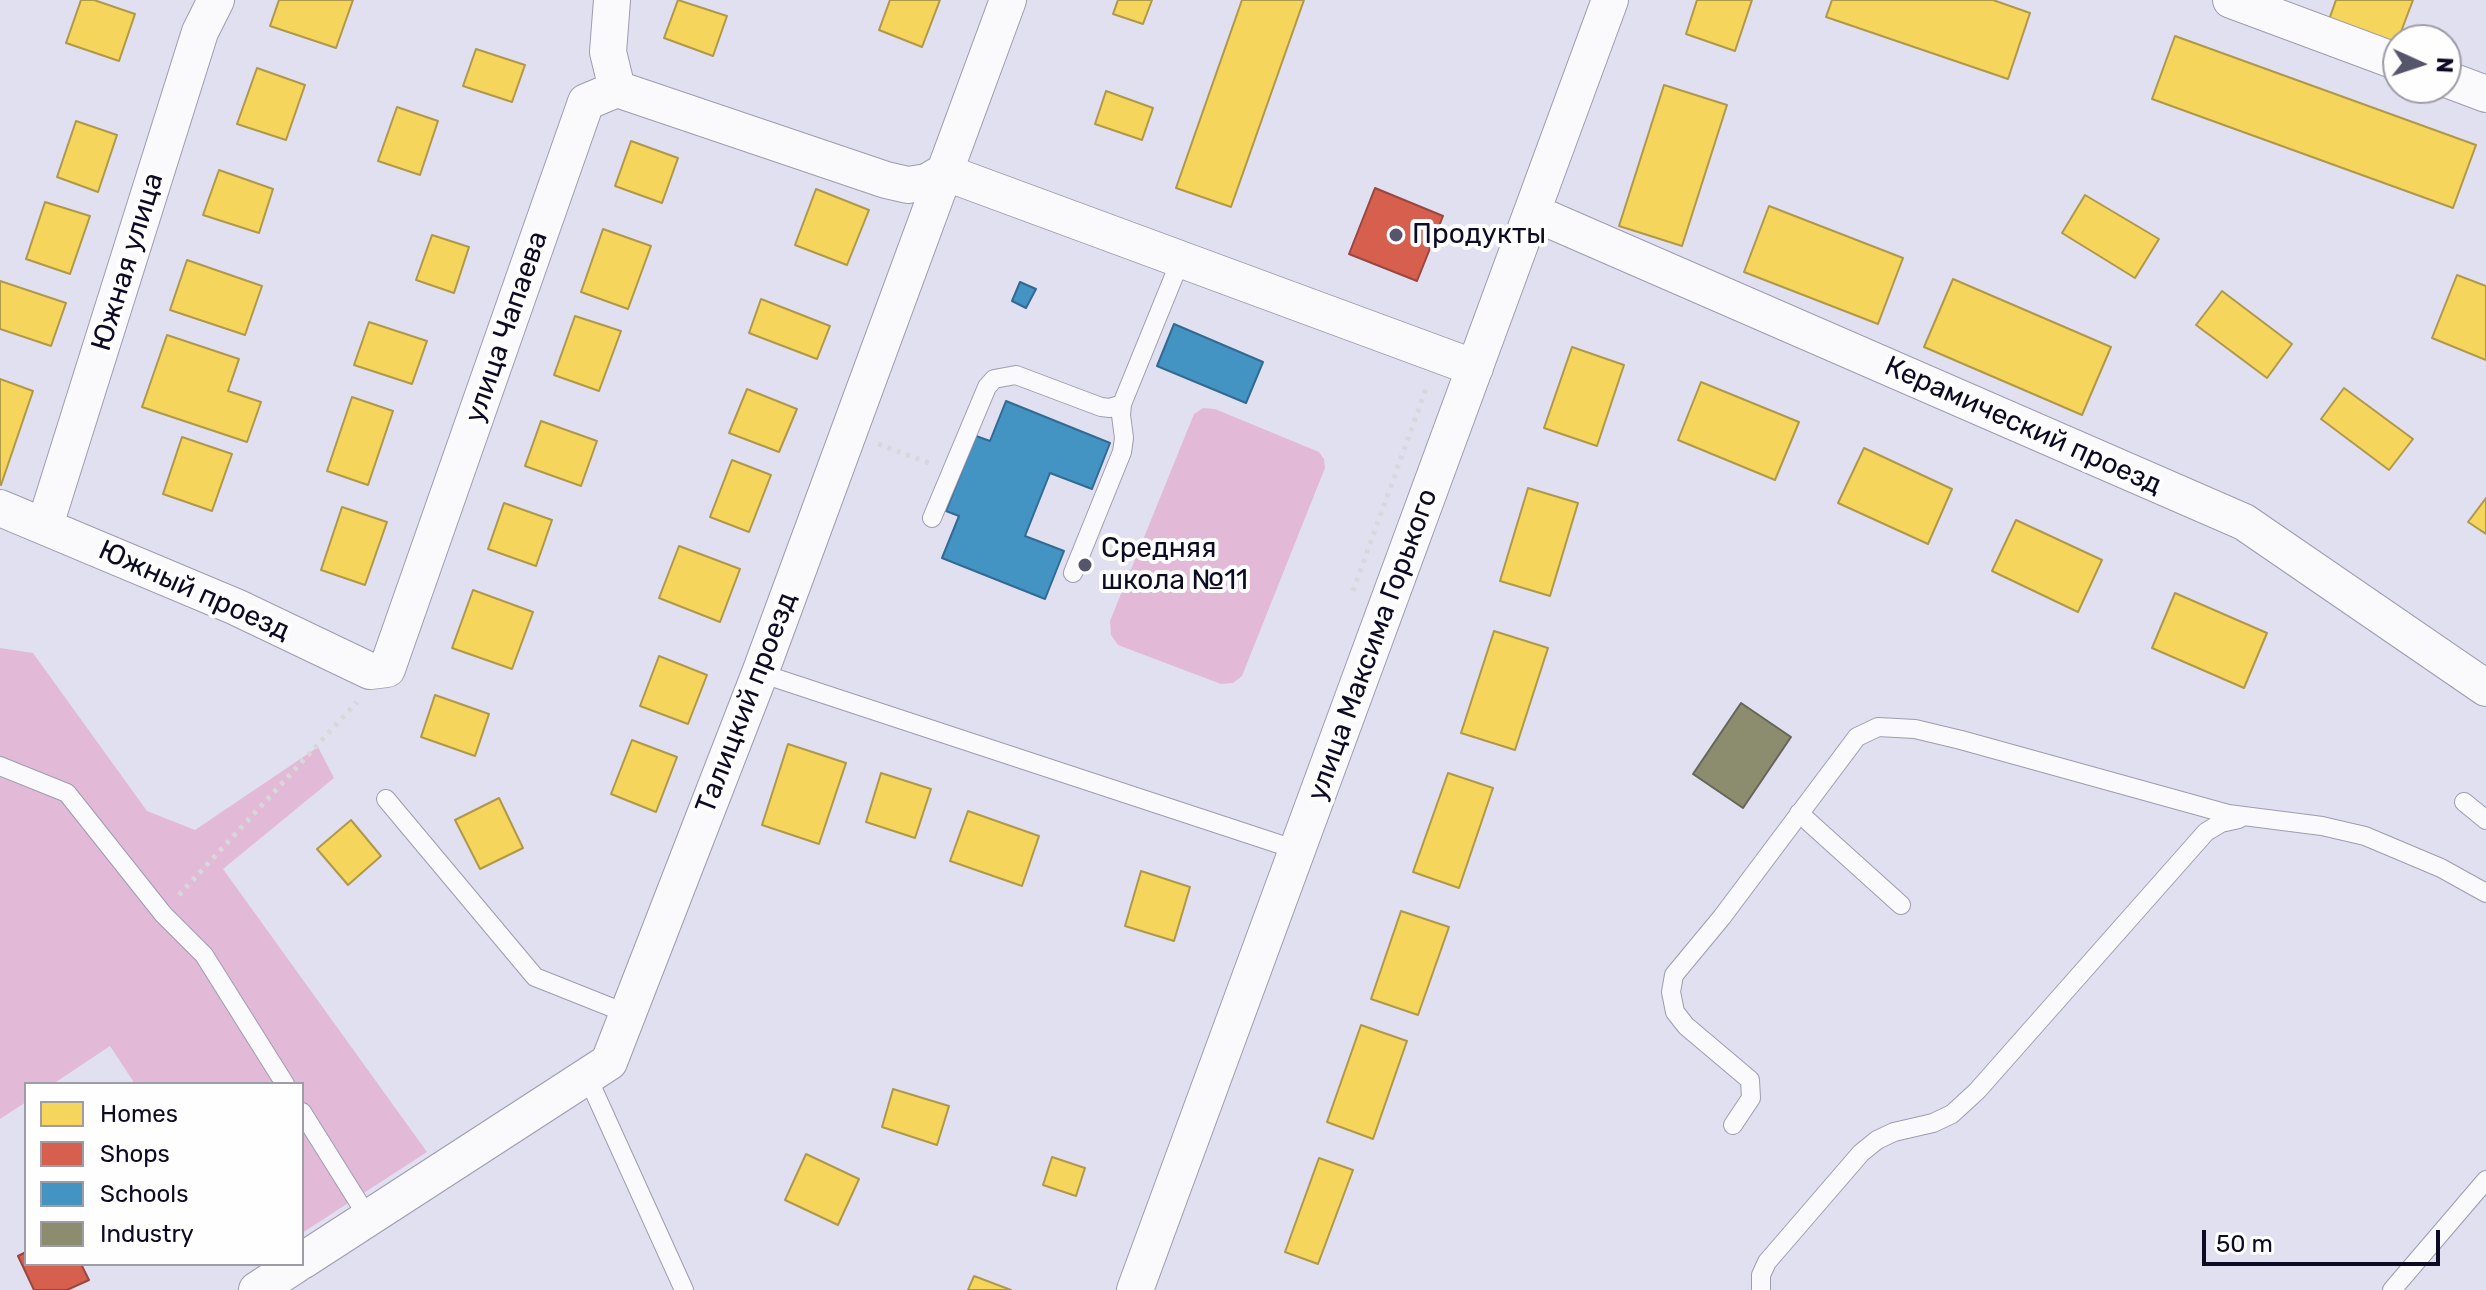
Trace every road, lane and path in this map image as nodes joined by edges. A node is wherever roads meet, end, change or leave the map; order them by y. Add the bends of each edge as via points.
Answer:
1 (216, 0) edge
2 (612, 0) edge
3 (1008, 0) edge
4 (1610, 0) edge
5 (2244, 2) edge
6 (2382, 56) edge
7 (2462, 85) edge
8 (617, 89) junction
9 (2486, 94) edge
10 (944, 172) junction
11 (1532, 212) junction
12 (1181, 259) junction
13 (1475, 368) junction
14 (1122, 404) junction
15 (848, 434) junction
16 (952, 471) junction
17 (0, 508) edge
18 (932, 518) dead end
19 (45, 525) junction
20 (1073, 573) dead end
21 (387, 669) junction
22 (760, 673) junction
23 (2486, 688) edge
24 (0, 766) edge
25 (386, 799) dead end
26 (2464, 802) dead end
27 (1799, 813) junction
28 (2254, 817) junction
29 (2486, 820) edge
30 (1297, 850) junction
31 (2486, 893) edge
32 (1901, 905) dead end
33 (163, 914) junction
34 (628, 1014) junction
35 (587, 1076) junction
36 (284, 1082) edge
37 (304, 1115) edge
38 (1733, 1125) dead end
39 (2486, 1180) edge
40 (369, 1219) junction
41 (304, 1260) edge
42 (294, 1266) edge
43 (257, 1290) edge
44 (684, 1290) edge
45 (1135, 1290) edge
46 (1761, 1290) edge
47 (2392, 1290) edge

1 - 19 street, Южная улица via 200,32
2 - 8 street via 608,52
3 - 10 street, Талицкий проезд
4 - 11 street, улица Максима Горького
5 - 6 street
7 - 9 street
8 - 10 street via 886,180 908,185
8 - 21 street, улица Чапаева via 586,102
10 - 12 street
10 - 15 street, Талицкий проезд
11 - 13 street, улица Максима Горького
11 - 23 street, Керамический проезд via 2244,522
12 - 13 street
12 - 14 lane
13 - 30 street, улица Максима Горького
14 - 16 lane via 1101,407 1016,375 994,379
14 - 20 lane via 1122,452
15 - 16 path
15 - 22 street, Талицкий проезд
16 - 18 lane
17 - 19 street, Южный проезд
19 - 21 street, Южный проезд via 370,671
21 - 33 path
22 - 30 lane
22 - 34 street, Талицкий проезд
24 - 33 lane via 67,793
25 - 34 lane via 535,977
26 - 29 lane
27 - 28 lane via 1857,737 1878,727 1938,734
27 - 32 lane
27 - 38 lane via 1674,975 1675,1012 1750,1080 1751,1098
28 - 31 lane via 2365,836
28 - 46 lane via 2221,823 2206,832 1952,1114 1894,1132 1861,1153 1767,1262
30 - 45 street, улица Максима Горького
33 - 36 lane via 204,955
34 - 35 street, Талицкий проезд via 609,1062
35 - 40 street, Талицкий проезд
35 - 44 lane
37 - 40 lane
39 - 47 lane
40 - 41 street, Талицкий проезд
42 - 43 street, Талицкий проезд

